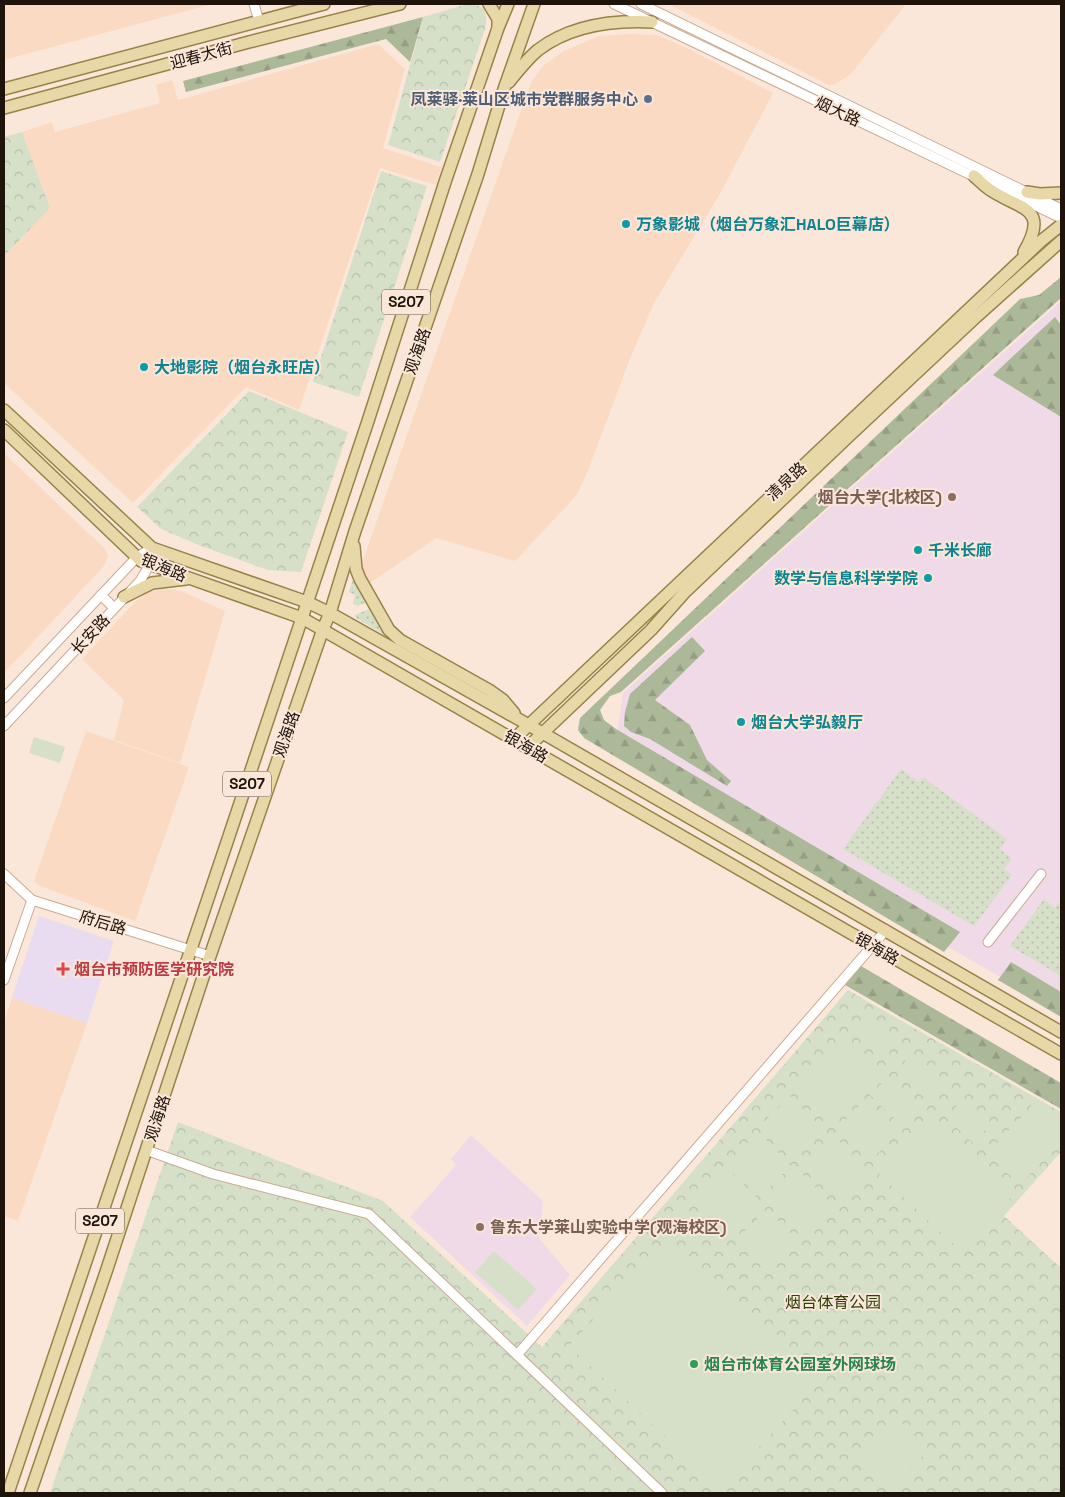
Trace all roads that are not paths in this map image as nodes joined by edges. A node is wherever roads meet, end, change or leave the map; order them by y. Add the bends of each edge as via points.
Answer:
1 (254, 4) edge
2 (324, 4) edge
3 (400, 4) edge
4 (489, 4) edge
5 (508, 4) edge
6 (534, 4) edge
7 (614, 4) edge
8 (641, 4) edge
9 (259, 20) junction
10 (652, 22) junction
11 (498, 28) junction
12 (4, 89) edge
13 (504, 89) junction
14 (4, 108) edge
15 (974, 176) junction
16 (1026, 192) junction
17 (1061, 193) edge
18 (1061, 209) edge
19 (1061, 218) edge
20 (1061, 225) edge
21 (1061, 241) edge
22 (1018, 264) junction
23 (4, 410) edge
24 (4, 430) edge
25 (355, 531) junction
26 (152, 548) junction
27 (136, 557) junction
28 (150, 564) junction
29 (190, 579) junction
30 (100, 596) junction
31 (124, 598) junction
32 (307, 602) junction
33 (114, 608) junction
34 (330, 613) junction
35 (302, 618) junction
36 (322, 629) junction
37 (4, 698) edge
38 (524, 722) junction
39 (4, 726) edge
40 (542, 732) junction
41 (514, 739) junction
42 (528, 747) junction
43 (4, 874) edge
44 (1041, 874) dead end
45 (32, 900) junction
46 (886, 930) junction
47 (988, 942) dead end
48 (873, 946) junction
49 (190, 949) junction
50 (210, 956) junction
51 (4, 980) edge
52 (1061, 1032) edge
53 (1061, 1054) edge
54 (146, 1150) junction
55 (517, 1355) junction
56 (8, 1493) edge
57 (30, 1493) edge
58 (662, 1493) edge

1 - 9 street
2 - 9 main road, 迎春大街
3 - 14 main road, 迎春大街
4 - 11 main road via 498,19
5 - 11 main road, 观海路 / S207
6 - 13 main road, 观海路 / S207
7 - 10 street, 烟大路
8 - 16 street, 烟大路
9 - 12 main road, 迎春大街
10 - 13 main road via 600,24 556,40 538,50
10 - 15 street, 烟大路
11 - 32 main road, 观海路 / S207
13 - 25 main road, 观海路 / S207 via 478,174
15 - 19 street, 烟大路
15 - 22 main road via 991,191 1027,208 1031,214 1034,233
16 - 17 main road
16 - 18 street, 烟大路
20 - 22 main road, 清泉路
21 - 40 main road, 清泉路 via 842,443
22 - 38 main road, 清泉路
23 - 26 main road, 银海路
24 - 27 main road, 银海路
25 - 34 main road, 观海路 / S207
25 - 38 main road via 356,569 389,630 400,640 489,690
26 - 27 street
26 - 28 street, 长安路
26 - 32 main road, 银海路
27 - 28 main road, 银海路
27 - 30 street
28 - 29 main road, 银海路
28 - 31 street, 长安路
29 - 31 main road via 152,583
29 - 35 main road, 银海路
30 - 33 street
30 - 37 street
31 - 33 street, 长安路
32 - 34 main road, 银海路
32 - 35 main road, 观海路 / S207
33 - 39 street, 长安路
34 - 36 main road, 观海路 / S207
34 - 38 main road, 银海路
35 - 36 main road, 银海路
35 - 49 main road, 观海路 / S207
36 - 41 main road, 银海路
36 - 50 main road, 观海路 / S207
38 - 40 main road, 银海路
38 - 41 main road, 清泉路
40 - 42 main road, 清泉路
40 - 46 main road, 银海路
41 - 42 main road, 银海路
42 - 48 main road, 银海路
43 - 45 street, 府后路
44 - 47 street
45 - 49 street, 府后路
45 - 51 street
46 - 48 street
46 - 52 main road, 银海路
48 - 53 main road, 银海路
48 - 55 street
49 - 50 street, 府后路
49 - 56 main road, 观海路 / S207
50 - 54 main road, 观海路 / S207
54 - 55 street via 213,1174 370,1214
54 - 57 main road, 观海路 / S207
55 - 58 street

